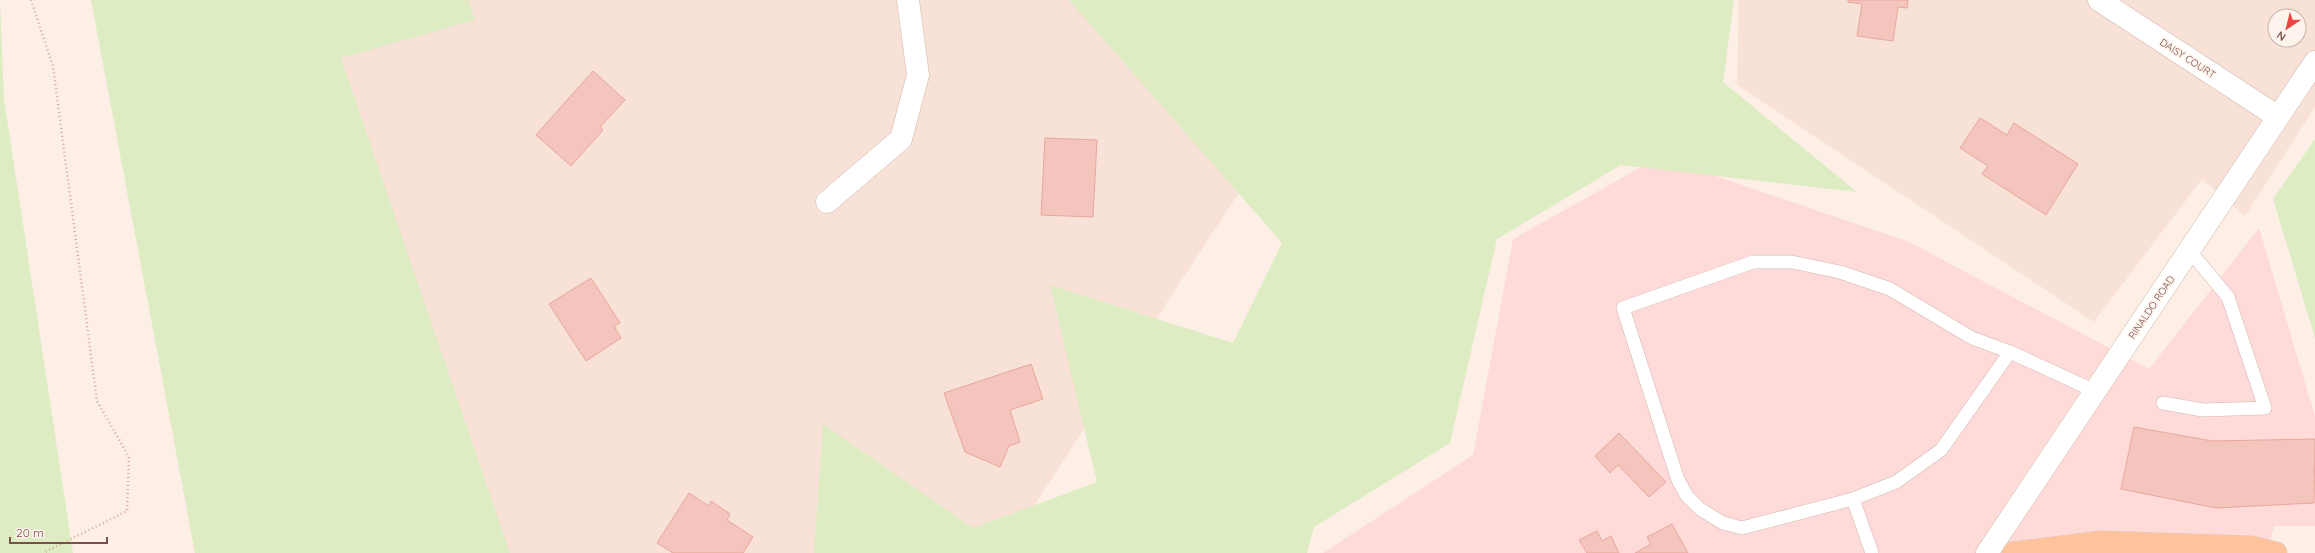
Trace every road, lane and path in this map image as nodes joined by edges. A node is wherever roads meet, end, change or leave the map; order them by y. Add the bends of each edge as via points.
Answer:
1 (31, 0) edge
2 (908, 0) edge
3 (2098, 0) edge
4 (2315, 62) edge
5 (2278, 117) junction
6 (827, 202) dead end
7 (2188, 250) junction
8 (2010, 352) junction
9 (2095, 391) junction
10 (2163, 402) dead end
11 (1853, 500) junction
12 (43, 553) edge
13 (1872, 553) edge
14 (1987, 553) edge
15 (2013, 553) edge
16 (2276, 553) edge

1 - 12 path via 52,66 97,401 130,457 127,511
2 - 6 street via 918,75 901,139
3 - 5 street, DAISY COURT
4 - 5 street, RINALDO ROAD
5 - 7 street, RINALDO ROAD
7 - 9 street, RINALDO ROAD
7 - 10 lane via 2228,297 2265,408 2203,410
8 - 9 lane
8 - 11 lane via 1941,450 1896,482
8 - 11 lane via 1972,338 1890,289 1840,272 1792,262 1753,262 1623,308 1678,480 1687,496 1700,509 1723,523 1742,528
9 - 14 street, RINALDO ROAD
11 - 13 lane
15 - 16 main road via 2102,542 2251,546

